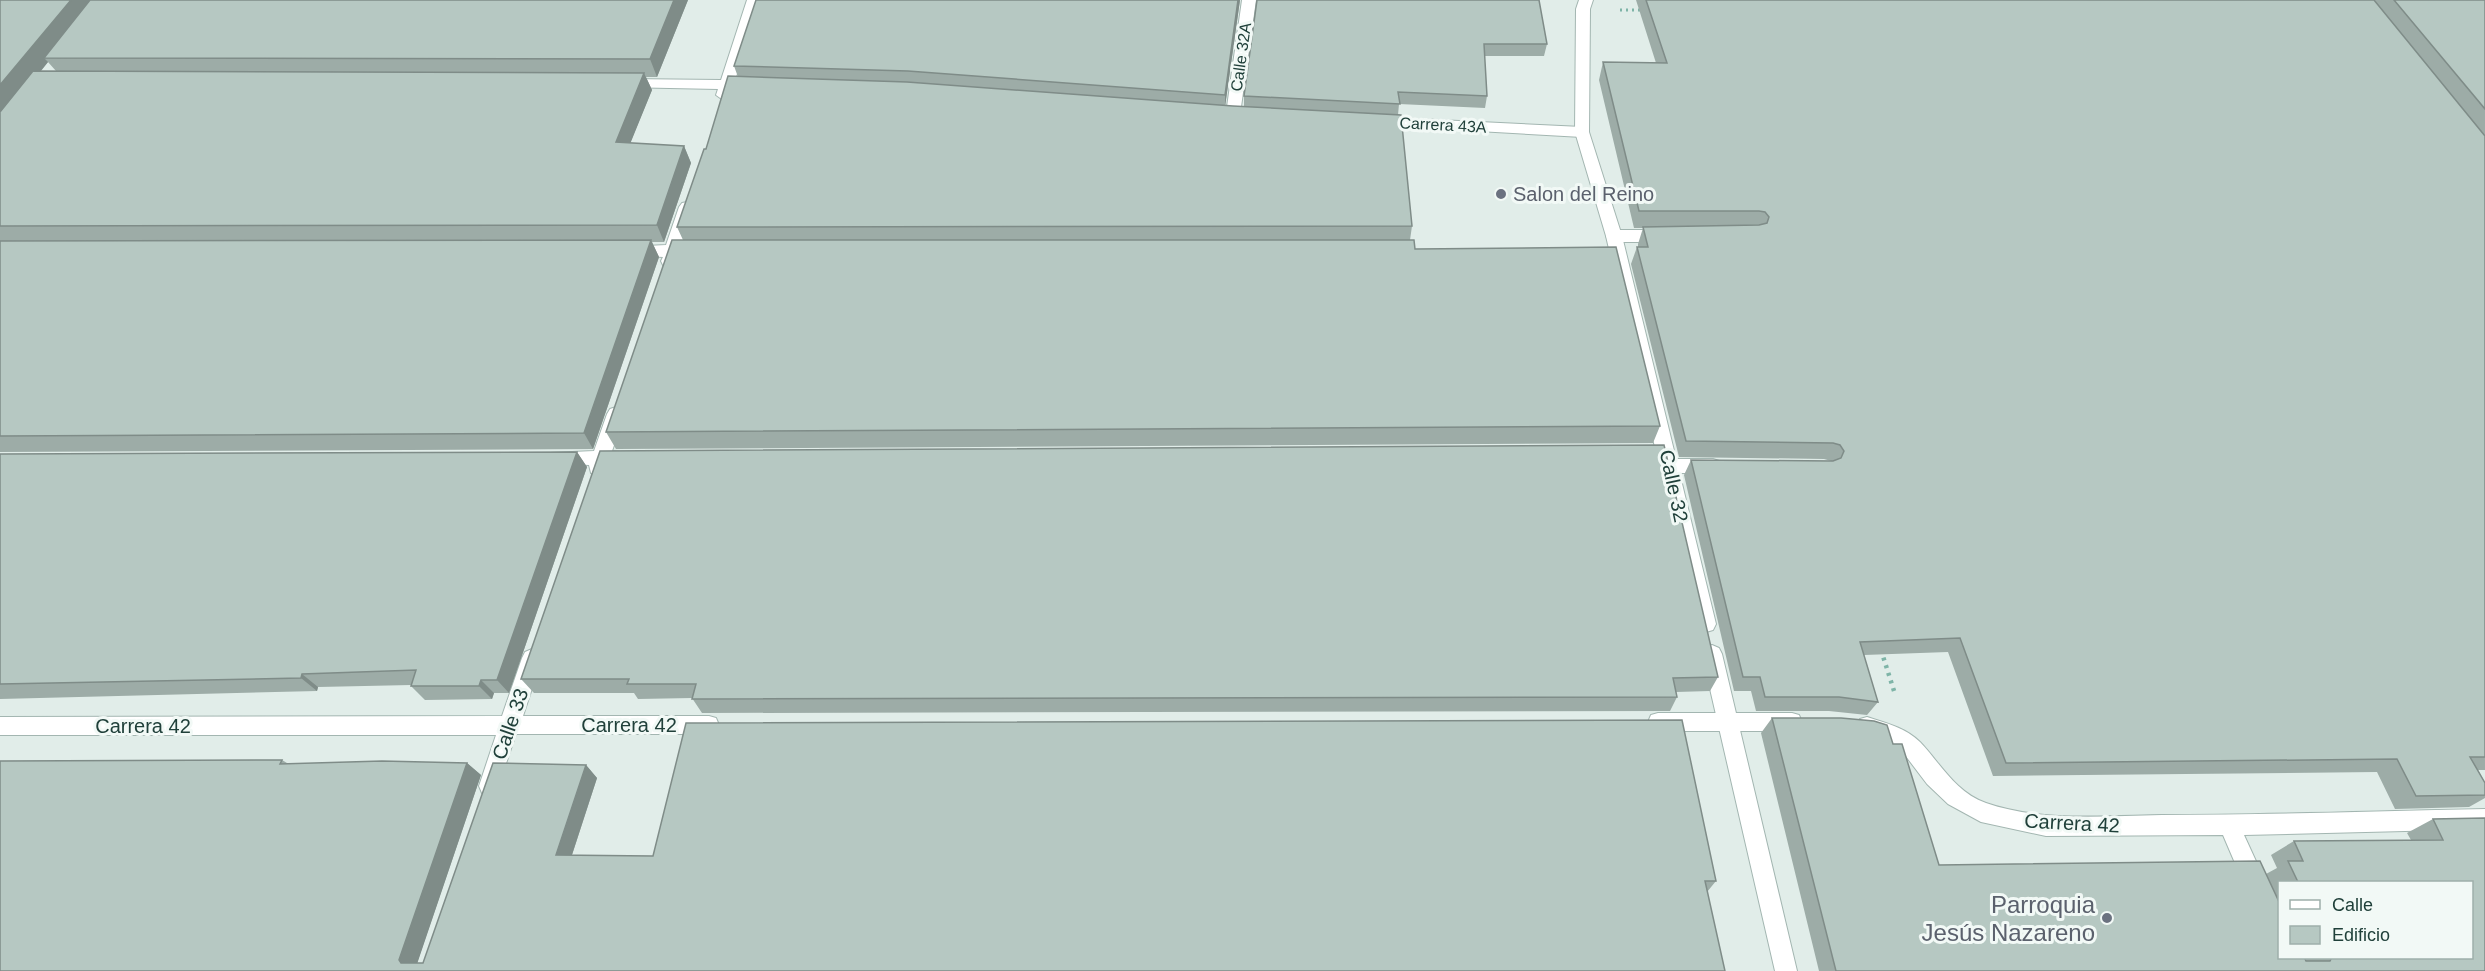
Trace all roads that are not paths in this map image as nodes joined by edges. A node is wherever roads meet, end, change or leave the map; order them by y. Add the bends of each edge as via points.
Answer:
1 (754, 0) edge
2 (1249, 0) edge
3 (1585, 5) edge
4 (607, 84) edge
5 (727, 84) junction
6 (761, 86) edge
7 (720, 107) edge
8 (1233, 114) edge
9 (1361, 121) edge
10 (1582, 132) junction
11 (691, 195) edge
12 (1683, 236) edge
13 (1612, 244) junction
14 (613, 251) edge
15 (672, 251) junction
16 (708, 251) edge
17 (665, 273) edge
18 (623, 393) edge
19 (1643, 452) edge
20 (542, 458) edge
21 (601, 458) junction
22 (637, 458) edge
23 (1668, 459) junction
24 (1729, 467) edge
25 (593, 480) edge
26 (540, 636) edge
27 (1644, 722) edge
28 (1728, 722) junction
29 (1807, 722) edge
30 (1851, 724) edge
31 (724, 725) edge
32 (0, 726) edge
33 (509, 726) junction
34 (483, 804) edge
35 (2485, 819) edge
36 (2229, 825) junction
37 (2266, 906) edge
38 (1786, 971) edge

1 - 5 street
2 - 8 street, Calle 32A
3 - 10 street, Calle 32
4 - 5 street
5 - 6 street
5 - 7 street
9 - 10 street, Carrera 43A
10 - 13 street, Calle 32
11 - 15 street
12 - 13 street
13 - 23 street, Calle 32
14 - 15 street
15 - 16 street
15 - 17 street
18 - 21 street
19 - 23 street
20 - 21 street
21 - 22 street
21 - 25 street
23 - 24 street
23 - 28 street, Calle 32
26 - 33 street, Calle 33
27 - 28 street
28 - 29 street
28 - 38 street, Calle 32
30 - 36 street, Carrera 42 via 1894,735 1912,748 1955,797 1981,812 2046,826
31 - 33 street, Carrera 42
32 - 33 street, Carrera 42
33 - 34 street, Calle 33
35 - 36 street, Carrera 42
36 - 37 street

